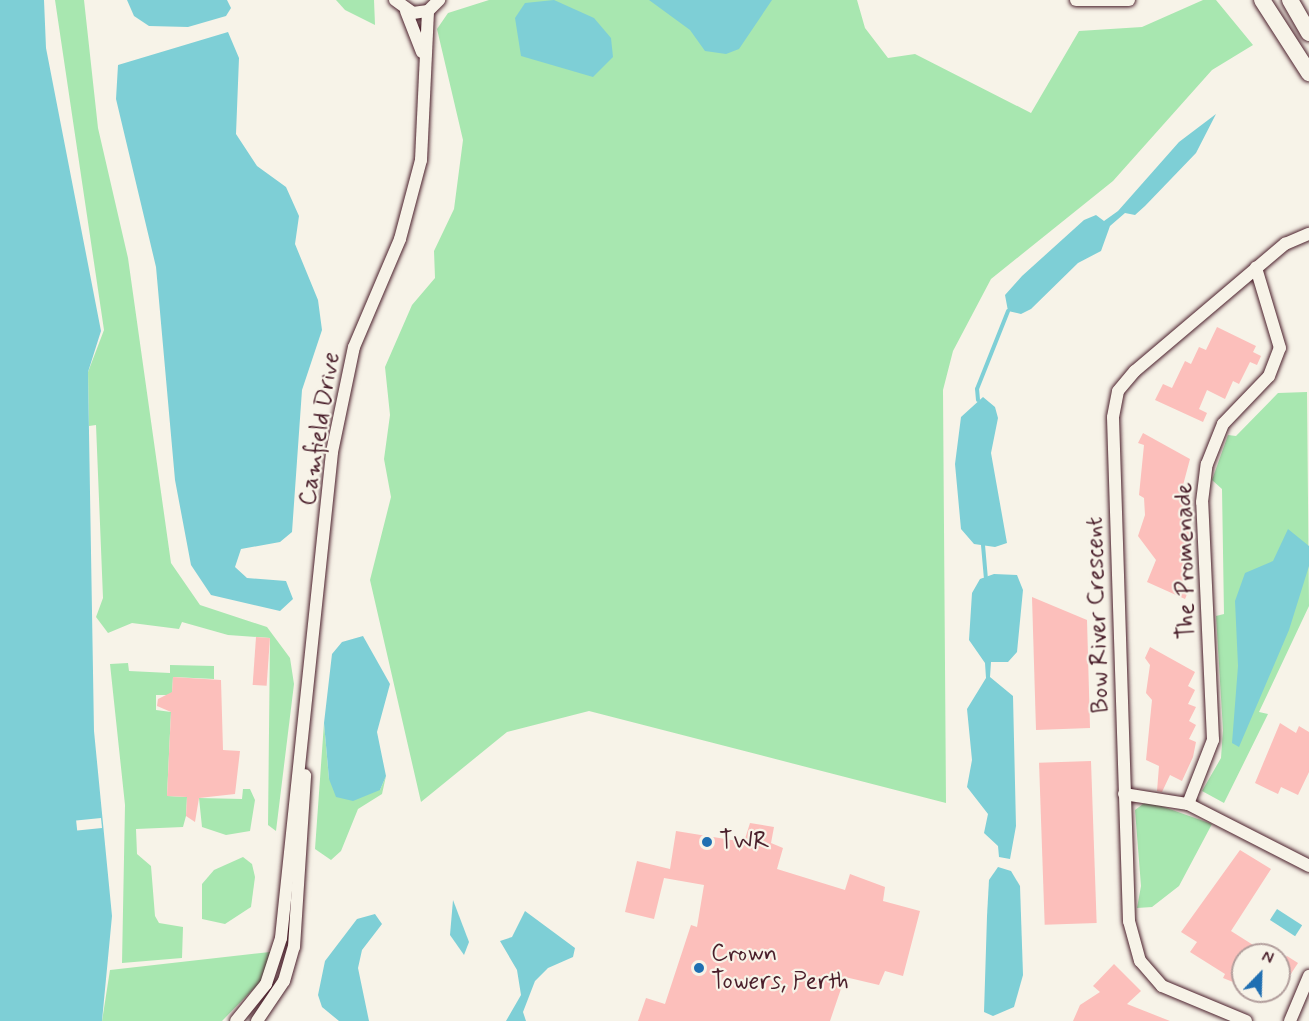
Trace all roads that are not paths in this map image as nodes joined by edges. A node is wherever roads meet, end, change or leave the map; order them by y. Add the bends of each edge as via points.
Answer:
1 (395, 0) edge
2 (439, 0) edge
3 (1076, 0) edge
4 (1129, 0) edge
5 (1262, 0) edge
6 (1290, 0) edge
7 (406, 10) junction
8 (428, 11) junction
9 (1309, 33) edge
10 (422, 54) junction
11 (1309, 73) edge
12 (1309, 234) edge
13 (1256, 268) junction
14 (304, 750) junction
15 (1124, 794) junction
16 (1188, 804) junction
17 (1309, 866) edge
18 (1309, 976) edge
19 (236, 1021) edge
20 (257, 1021) edge
21 (1246, 1021) edge
22 (1290, 1021) edge

1 - 7 street
2 - 8 street
3 - 4 street
5 - 11 street
6 - 9 street
7 - 8 street
7 - 10 street
8 - 10 street
10 - 14 street, Camfield Drive via 421,160 412,201 354,347 339,411
12 - 13 street, Bow River Crescent via 1285,244
13 - 15 street, Bow River Crescent via 1135,371 1115,402
13 - 16 street, The Promenade via 1280,348 1269,376 1223,424 1207,464 1202,502 1213,740
14 - 19 street, Camfield Drive via 288,838 279,952 266,984
14 - 20 street, Camfield Drive via 306,808 294,947 284,981
15 - 16 street
15 - 21 street, Bow River Crescent via 1129,921 1140,961 1162,986
16 - 17 street
18 - 22 street

